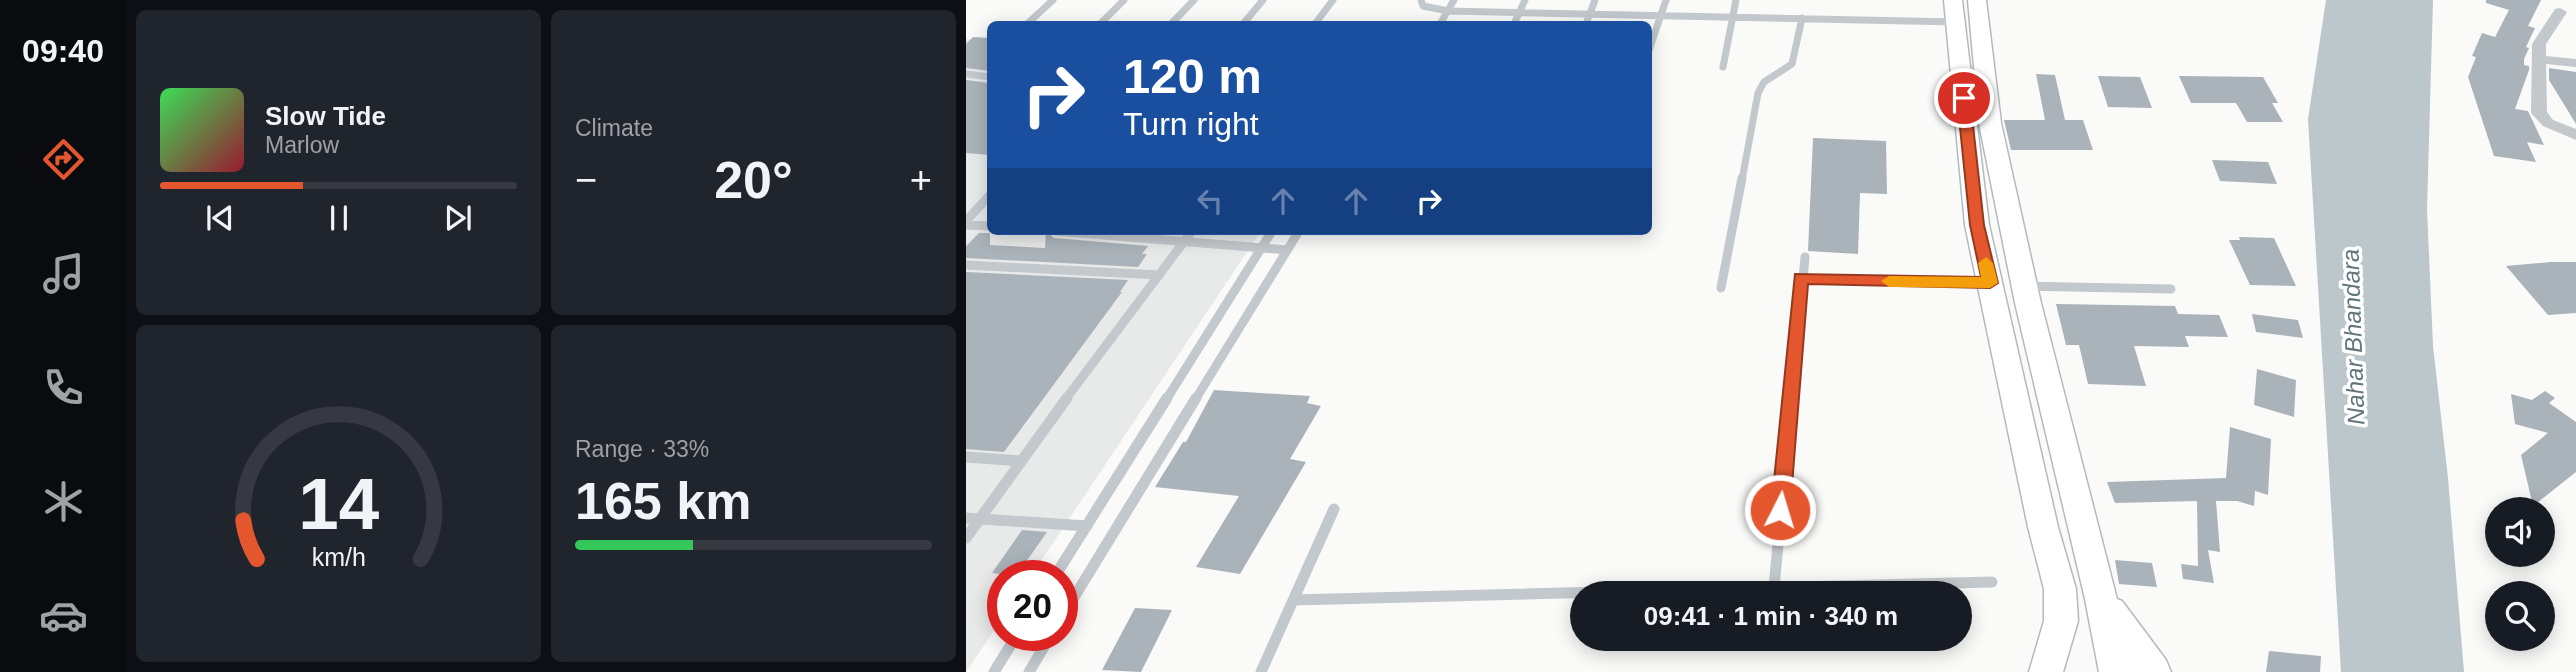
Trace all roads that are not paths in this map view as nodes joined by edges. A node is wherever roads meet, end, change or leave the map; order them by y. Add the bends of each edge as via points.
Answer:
1 (1054, 0) edge
2 (1124, 0) edge
3 (1194, 0) edge
4 (1264, 0) edge
5 (1333, 0) edge
6 (1421, 0) edge
7 (1454, 0) edge
8 (1525, 0) edge
9 (1595, 0) edge
10 (1666, 0) edge
11 (1736, 0) edge
12 (1977, 0) edge
13 (2555, 6) edge
14 (1448, 10) junction
15 (1954, 11) edge
16 (1520, 12) junction
17 (2576, 12) edge
18 (1590, 13) junction
19 (1663, 14) junction
20 (1735, 16) junction
21 (1802, 18) junction
22 (1030, 21) edge
23 (1103, 21) edge
24 (1174, 21) edge
25 (1246, 21) edge
26 (1317, 21) edge
27 (1442, 21) edge
28 (1516, 21) edge
29 (1587, 21) edge
30 (1652, 43) edge
31 (2538, 59) junction
32 (2576, 63) edge
33 (1723, 67) dead end
34 (966, 74) edge
35 (987, 77) edge
36 (2576, 135) edge
37 (987, 198) edge
38 (966, 223) edge
39 (987, 226) edge
40 (1112, 235) edge
41 (1188, 235) edge
42 (1269, 235) edge
43 (1296, 235) edge
44 (1184, 240) junction
45 (1260, 248) junction
46 (1287, 250) junction
47 (1805, 257) dead end
48 (966, 265) edge
49 (1158, 275) junction
50 (1801, 278) junction
51 (1990, 283) junction
52 (2024, 286) junction
53 (1721, 288) dead end
54 (2171, 289) dead end
55 (966, 457) edge
56 (1020, 461) junction
57 (1334, 509) dead end
58 (966, 518) edge
59 (979, 519) junction
60 (1087, 526) junction
61 (966, 538) edge
62 (1065, 560) edge
63 (1775, 581) edge
64 (1972, 582) edge
65 (1992, 582) dead end
66 (1078, 591) edge
67 (1570, 593) edge
68 (2101, 599) junction
69 (1294, 600) junction
70 (1007, 651) edge
71 (1041, 651) edge
72 (994, 672) edge
73 (1029, 672) edge
74 (1261, 672) edge
75 (2046, 672) edge
76 (2116, 672) edge
77 (2154, 672) edge

1 - 22 lane
2 - 23 lane
3 - 24 lane
4 - 25 lane
5 - 26 lane
6 - 14 lane via 1429,9
7 - 14 lane
8 - 16 lane
9 - 18 lane
10 - 19 lane
11 - 20 lane
12 - 52 main road via 1990,123
13 - 17 street
13 - 31 street via 2539,44
14 - 16 lane
14 - 27 lane
15 - 21 lane
15 - 51 main road via 1977,225
16 - 18 lane
16 - 28 lane
18 - 19 lane
18 - 29 lane
19 - 20 lane
19 - 30 lane
20 - 21 lane
20 - 33 lane
21 - 53 lane via 1793,64 1760,84
31 - 32 street
31 - 36 street via 2539,113 2548,123
34 - 35 lane
37 - 38 lane
38 - 39 lane
40 - 44 lane
41 - 44 lane
42 - 45 lane
43 - 46 lane
44 - 45 lane
44 - 49 lane
45 - 46 lane
45 - 60 lane
46 - 66 lane
47 - 50 lane
48 - 49 lane
49 - 56 lane
50 - 51 lane
50 - 63 lane
51 - 75 main road via 2060,589 2061,621
52 - 54 lane
52 - 68 main road
55 - 56 lane
56 - 59 lane
57 - 69 lane
58 - 59 lane
59 - 60 lane
59 - 61 lane
60 - 62 lane
64 - 65 lane
67 - 69 lane
68 - 76 main road
68 - 77 main road
69 - 74 lane
70 - 72 lane
71 - 73 lane

